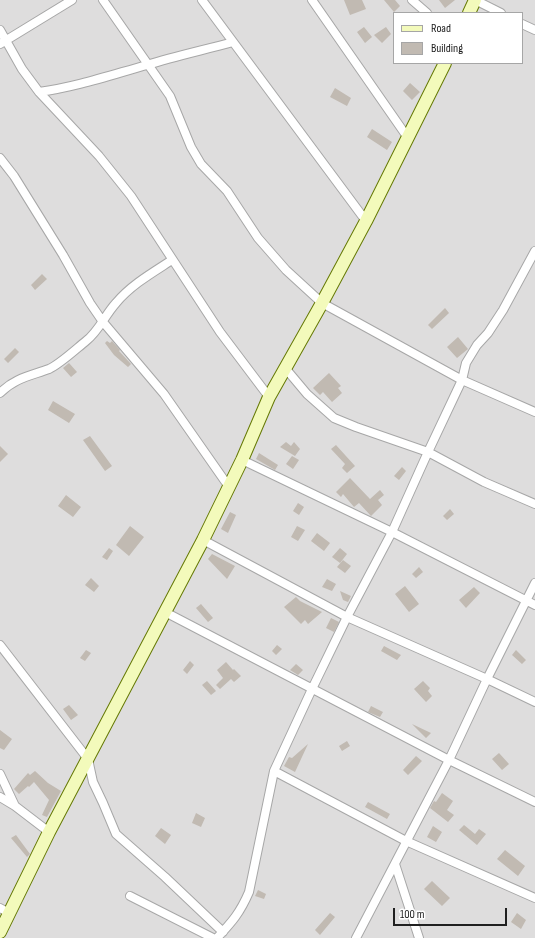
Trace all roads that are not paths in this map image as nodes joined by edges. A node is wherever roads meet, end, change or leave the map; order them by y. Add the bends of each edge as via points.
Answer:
1 (72, 0) edge
2 (103, 0) edge
3 (202, 0) edge
4 (312, 0) edge
5 (412, 0) edge
6 (475, 0) edge
7 (426, 12) edge
8 (469, 12) edge
9 (499, 12) edge
10 (523, 24) edge
11 (0, 30) edge
12 (535, 30) edge
13 (3, 42) edge
14 (233, 42) junction
15 (148, 64) junction
16 (445, 64) edge
17 (39, 92) junction
18 (408, 138) junction
19 (0, 158) edge
20 (366, 221) junction
21 (535, 251) edge
22 (172, 260) junction
23 (322, 303) junction
24 (103, 322) junction
25 (286, 369) junction
26 (462, 380) junction
27 (0, 393) edge
28 (270, 397) junction
29 (535, 412) edge
30 (428, 452) junction
31 (242, 460) junction
32 (228, 487) junction
33 (535, 504) edge
34 (392, 532) junction
35 (203, 540) junction
36 (535, 583) edge
37 (526, 600) junction
38 (535, 605) edge
39 (165, 612) junction
40 (348, 617) junction
41 (0, 645) edge
42 (487, 679) junction
43 (312, 689) junction
44 (535, 702) edge
45 (88, 759) junction
46 (449, 760) junction
47 (274, 771) junction
48 (0, 774) edge
49 (0, 798) edge
50 (535, 802) edge
51 (15, 806) junction
52 (49, 832) junction
53 (406, 841) junction
54 (395, 864) junction
55 (130, 896) dead end
56 (535, 898) edge
57 (5, 910) edge
58 (0, 932) edge
59 (220, 935) edge
60 (213, 938) edge
61 (356, 938) edge
62 (419, 938) edge

1 - 13 street
2 - 15 street
3 - 14 street
4 - 18 street
5 - 7 street
6 - 8 street
6 - 9 street
10 - 12 street
11 - 13 street
13 - 17 street
14 - 15 street
14 - 20 street
15 - 17 street via 89,82
15 - 23 street via 170,96 190,147 201,164 226,191 258,238 286,270
16 - 18 street
17 - 22 street via 99,156 131,196
18 - 20 street
19 - 24 street via 14,176
20 - 23 street
21 - 26 street via 503,310 466,362
22 - 24 street via 130,288
22 - 28 street via 220,332
23 - 25 street
23 - 26 street
24 - 27 street via 88,339 50,368 21,378
24 - 32 street via 164,394
25 - 28 street
25 - 30 street via 307,394 334,418
26 - 29 street
26 - 30 street
28 - 31 street
30 - 33 street via 484,482
30 - 34 street
31 - 32 street
31 - 34 street
32 - 35 street
34 - 37 street
34 - 40 street
35 - 39 street
35 - 40 street
36 - 37 street
37 - 38 street
37 - 42 street
39 - 43 street
39 - 45 street
40 - 42 street
40 - 43 street
41 - 45 street
42 - 44 street
42 - 46 street
43 - 46 street
43 - 47 street
45 - 52 street
45 - 59 street via 93,782 116,834 165,877
46 - 50 street
46 - 53 street
47 - 53 street
47 - 59 street via 249,892 235,920
48 - 51 street
49 - 51 street
51 - 52 street
52 - 57 street
53 - 54 street
53 - 56 street
54 - 61 street
54 - 62 street
55 - 60 street
57 - 58 street

